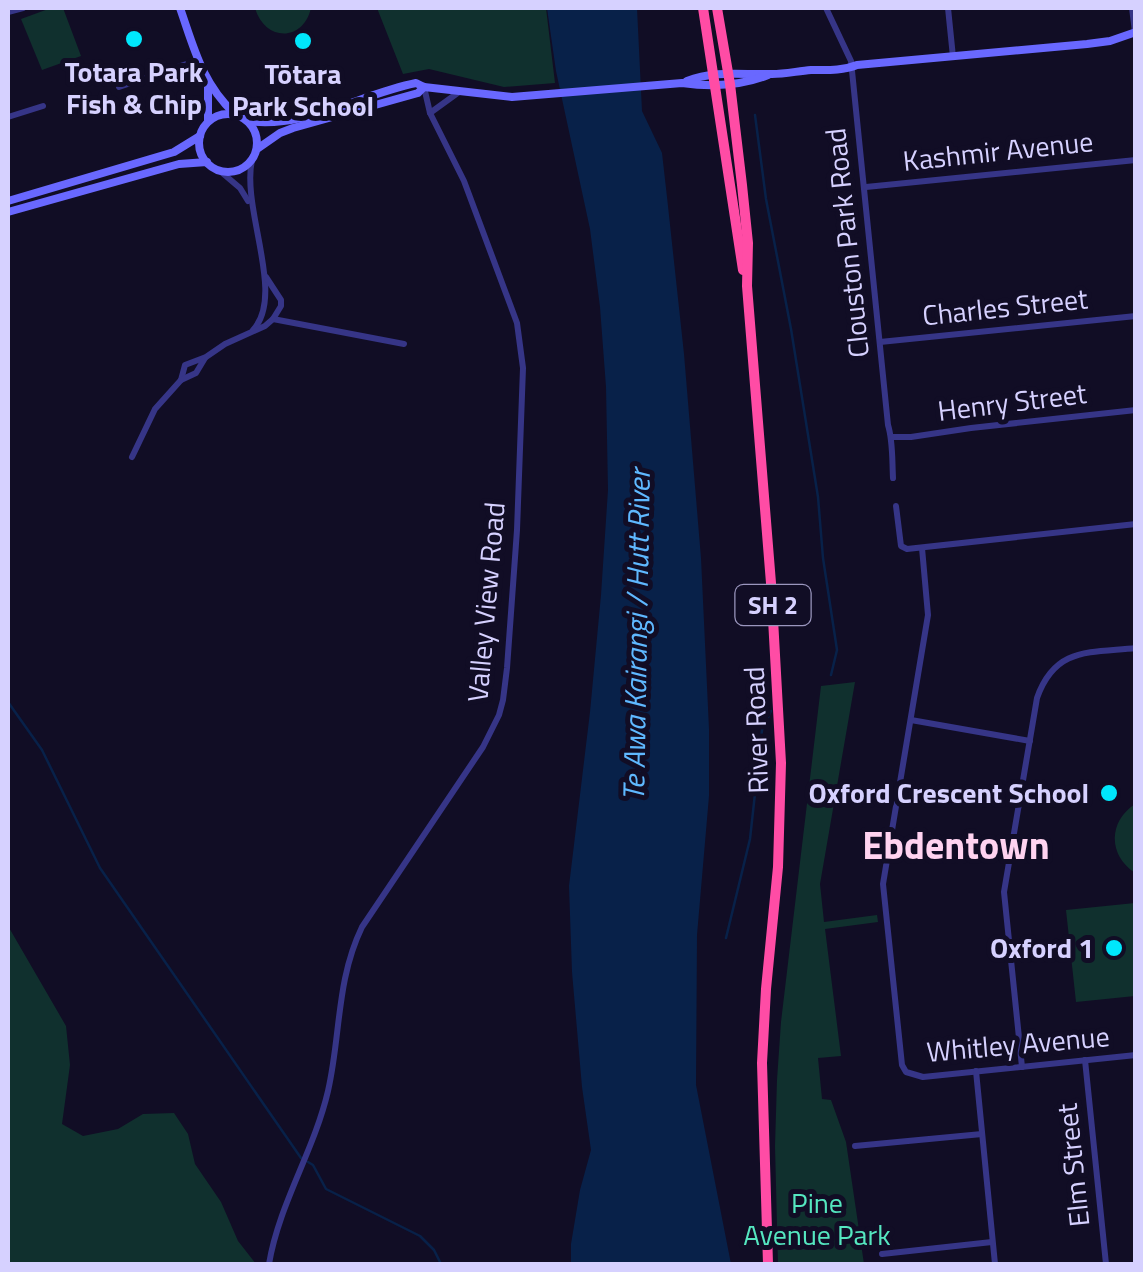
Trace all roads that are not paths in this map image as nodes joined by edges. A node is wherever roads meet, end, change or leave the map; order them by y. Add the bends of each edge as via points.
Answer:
1 (22, 8) edge
2 (180, 8) edge
3 (703, 8) edge
4 (717, 8) edge
5 (826, 8) edge
6 (948, 8) edge
7 (1132, 8) edge
8 (8, 12) edge
9 (1135, 32) edge
10 (953, 57) junction
11 (198, 60) junction
12 (852, 67) junction
13 (729, 78) junction
14 (715, 80) junction
15 (208, 82) junction
16 (119, 87) dead end
17 (424, 87) junction
18 (460, 91) junction
19 (43, 106) dead end
20 (430, 113) junction
21 (235, 114) junction
22 (8, 117) edge
23 (208, 121) junction
24 (248, 121) junction
25 (200, 136) junction
26 (257, 150) junction
27 (252, 160) junction
28 (1136, 160) edge
29 (207, 162) junction
30 (220, 171) junction
31 (866, 187) junction
32 (8, 201) edge
33 (251, 206) junction
34 (8, 212) edge
35 (266, 276) junction
36 (746, 286) junction
37 (1136, 316) edge
38 (273, 319) junction
39 (252, 330) junction
40 (880, 342) junction
41 (404, 344) dead end
42 (206, 356) junction
43 (181, 380) junction
44 (1136, 410) edge
45 (893, 436) junction
46 (132, 457) dead end
47 (894, 478) dead end
48 (896, 506) dead end
49 (1136, 524) edge
50 (922, 548) junction
51 (1136, 648) edge
52 (910, 720) junction
53 (1030, 741) junction
54 (1136, 1056) edge
55 (1085, 1060) junction
56 (1022, 1067) junction
57 (976, 1071) junction
58 (982, 1134) junction
59 (855, 1146) dead end
60 (992, 1242) junction
61 (882, 1254) dead end
62 (269, 1264) edge
63 (770, 1264) edge
64 (995, 1264) edge
65 (1106, 1264) edge

1 - 8 street
2 - 11 street
3 - 14 highway, River Road / SH 2
4 - 13 highway, River Road / SH 2
5 - 12 street, Clouston Park Road
6 - 10 street
7 - 9 street
9 - 10 street via 1110,42
10 - 12 street
11 - 15 street
11 - 16 street
12 - 13 street
12 - 31 street, Clouston Park Road
13 - 14 street
13 - 36 highway, River Road / SH 2 via 748,243
14 - 18 street via 706,75 682,83 512,97
14 - 36 highway, River Road / SH 2
15 - 21 street
15 - 23 street
17 - 18 street
17 - 20 street, Valley View Road
17 - 24 street via 416,83 289,121
17 - 26 street via 293,128
18 - 20 street
19 - 22 street
20 - 62 street, Valley View Road via 464,181 517,323 518,512 503,700 492,731 353,945 328,1091
21 - 23 street
21 - 24 street
23 - 25 street
24 - 26 street
25 - 29 street
25 - 32 street via 174,152
26 - 27 street
27 - 30 street
27 - 33 street
28 - 31 street, Kashmir Avenue
29 - 30 street
29 - 34 street
30 - 33 street
31 - 40 street, Clouston Park Road
33 - 35 street
35 - 38 street via 281,300
35 - 39 street via 262,317
36 - 63 highway, River Road / SH 2 via 782,763 763,1031
37 - 40 street, Charles Street
38 - 39 street
38 - 41 street
39 - 42 street
40 - 45 street, Clouston Park Road
42 - 43 street via 196,373
42 - 43 street via 185,364
43 - 46 street via 156,409
44 - 45 street, Henry Street
45 - 47 street, Clouston Park Road
48 - 50 street via 901,546
49 - 50 street
50 - 52 street via 928,615
51 - 53 street via 1080,654 1056,666 1042,684
52 - 53 street
52 - 57 street, Whitley Avenue via 883,884 899,1051 913,1076
53 - 56 street via 1004,892
54 - 55 street, Whitley Avenue
55 - 56 street, Whitley Avenue
55 - 65 street, Elm Street
56 - 57 street, Whitley Avenue
57 - 58 street
58 - 59 street
58 - 60 street
60 - 61 street
60 - 64 street

